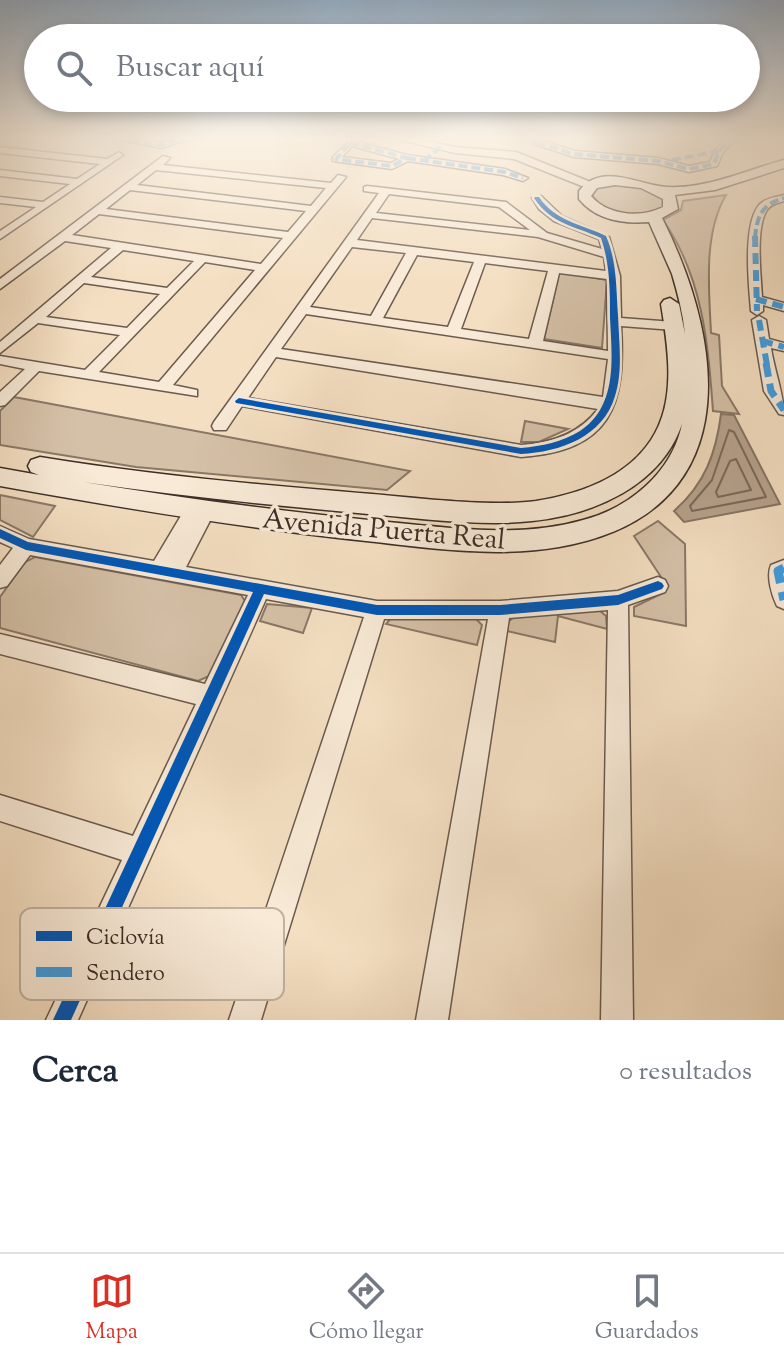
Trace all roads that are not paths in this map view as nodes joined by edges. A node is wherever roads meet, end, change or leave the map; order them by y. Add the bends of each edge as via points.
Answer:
1 (72, 187) edge
2 (129, 187) joint
3 (332, 187) edge
4 (591, 187) edge
5 (648, 187) edge
6 (712, 187) edge
7 (745, 187) edge
8 (367, 189) dead end
9 (386, 191) junction
10 (667, 195) junction
11 (537, 198) dead end
12 (784, 198) edge
13 (0, 200) edge
14 (44, 205) junction
15 (313, 209) junction
16 (98, 211) junction
17 (369, 215) junction
18 (647, 217) junction
19 (3, 232) edge
20 (543, 235) junction
21 (291, 236) junction
22 (63, 237) junction
23 (350, 243) junction
24 (120, 246) junction
25 (413, 251) junction
26 (610, 255) junction
27 (203, 258) junction
28 (481, 259) junction
29 (264, 268) junction
30 (554, 269) junction
31 (614, 276) junction
32 (81, 279) junction
33 (0, 285) edge
34 (169, 292) junction
35 (784, 307) edge
36 (303, 310) junction
37 (758, 310) junction
38 (614, 318) junction
39 (34, 319) junction
40 (375, 321) junction
41 (674, 324) junction
42 (130, 332) junction
43 (453, 332) junction
44 (762, 341) junction
45 (535, 344) junction
46 (784, 347) edge
47 (0, 349) edge
48 (273, 352) junction
49 (615, 356) junction
50 (0, 360) edge
51 (24, 370) junction
52 (88, 375) junction
53 (0, 385) edge
54 (162, 388) junction
55 (192, 393) dead end
56 (778, 393) edge
57 (0, 401) edge
58 (239, 401) junction
59 (608, 405) junction
60 (784, 410) edge
61 (220, 426) dead end
62 (0, 459) edge
63 (0, 477) edge
64 (200, 510) junction
65 (444, 510) junction
66 (0, 533) edge
67 (441, 537) junction
68 (26, 546) junction
69 (784, 568) edge
70 (166, 571) junction
71 (0, 580) edge
72 (658, 586) dead end
73 (261, 588) junction
74 (618, 600) junction
75 (784, 600) edge
76 (377, 610) junction
77 (500, 610) junction
78 (0, 644) edge
79 (211, 697) junction
80 (0, 808) edge
81 (140, 852) junction
82 (114, 908) edge
83 (281, 908) edge
84 (71, 1000) edge
85 (251, 1000) edge
86 (62, 1020) edge
87 (245, 1020) edge
88 (432, 1020) edge
89 (617, 1020) edge

1 - 14 street
2 - 15 street
2 - 16 street
3 - 15 street
4 - 18 main road via 584,196 596,208
5 - 10 main road
6 - 10 main road
7 - 10 main road via 715,194
8 - 9 street
9 - 17 street
9 - 20 street via 499,203
10 - 18 main road via 671,209
11 - 26 street via 562,221 602,235
12 - 37 street via 768,204 759,215 754,261
13 - 14 street
14 - 19 street
15 - 21 street
16 - 21 street
16 - 22 street
17 - 20 street
17 - 23 street
18 - 41 main road, Avenida Puerta Real
18 - 67 main road, Avenida Puerta Real via 683,283 697,353 695,429 679,466 639,508 587,530 526,539
20 - 26 street
21 - 29 street
22 - 24 street
22 - 33 street
23 - 25 street
23 - 36 street
24 - 27 street
24 - 32 street
25 - 28 street
25 - 40 street
26 - 31 street
27 - 29 street
27 - 34 street
28 - 30 street
28 - 43 street
29 - 54 street
30 - 31 street
30 - 45 street
31 - 38 street
32 - 34 street
32 - 39 street
34 - 42 street
35 - 37 street
36 - 40 street
36 - 48 street
37 - 44 street
38 - 41 street
38 - 49 street
39 - 42 street
39 - 47 street
40 - 43 street
41 - 65 main road, Avenida Puerta Real via 679,389 675,415 644,466 574,503 532,512
42 - 52 street
43 - 45 street
44 - 46 street
44 - 56 street
45 - 49 street
48 - 58 street
48 - 59 street
49 - 59 street
50 - 51 street
51 - 52 street
51 - 53 street
51 - 57 street
52 - 54 street
54 - 55 street
56 - 60 street
58 - 59 street via 535,451 580,435
58 - 61 street
62 - 65 main road, Avenida Puerta Real via 198,489
63 - 64 main road, Avenida Puerta Real
64 - 67 main road, Avenida Puerta Real
64 - 70 street
65 - 67 main road
66 - 68 street
68 - 70 street
68 - 71 street
69 - 75 street via 778,571
70 - 73 street
72 - 74 street
73 - 76 street
73 - 79 street
74 - 77 street
74 - 89 street
76 - 77 street
76 - 83 street
77 - 88 street
78 - 79 street
79 - 81 street
80 - 81 street
81 - 82 street
84 - 86 street
85 - 87 street

